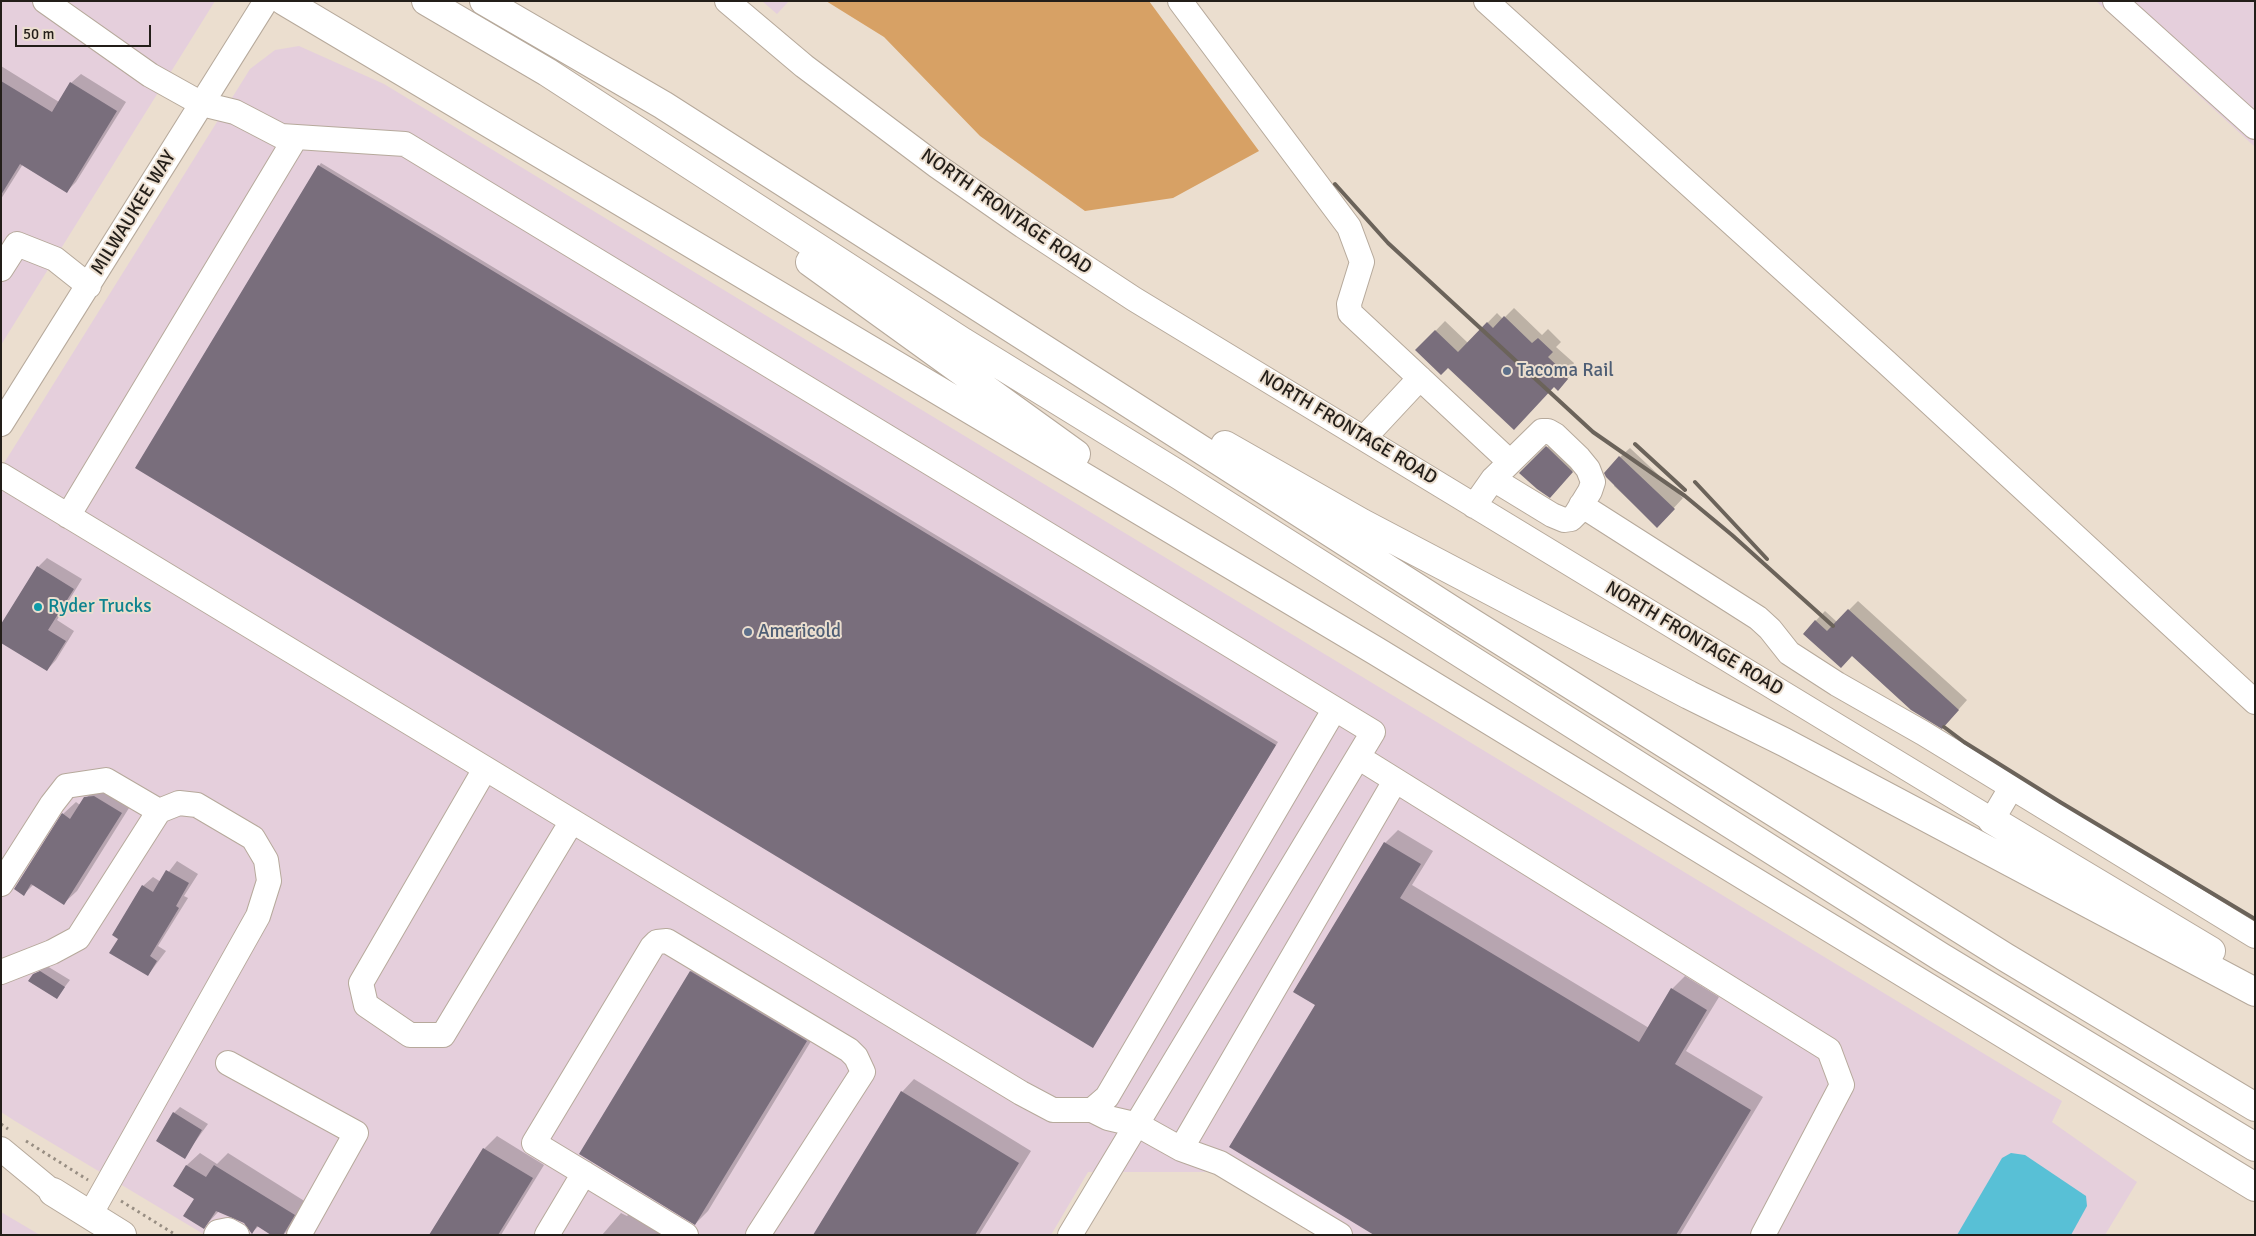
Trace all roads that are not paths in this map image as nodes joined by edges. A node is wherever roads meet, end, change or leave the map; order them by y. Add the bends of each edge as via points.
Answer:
1 (45, 1) edge
2 (266, 1) edge
3 (284, 1) edge
4 (426, 1) edge
5 (484, 1) edge
6 (727, 1) edge
7 (1180, 1) edge
8 (1486, 1) edge
9 (2115, 1) edge
10 (547, 72) junction
11 (202, 104) junction
12 (2255, 127) edge
13 (296, 138) junction
14 (904, 261) junction
15 (1, 268) edge
16 (89, 286) junction
17 (1420, 378) junction
18 (1, 424) edge
19 (1364, 438) junction
20 (1510, 462) junction
21 (1, 476) edge
22 (1493, 479) junction
23 (1581, 505) junction
24 (1474, 506) junction
25 (68, 516) junction
26 (1376, 651) junction
27 (2255, 702) edge
28 (1334, 710) junction
29 (1358, 757) junction
30 (485, 769) junction
31 (1395, 781) junction
32 (2011, 788) junction
33 (159, 811) junction
34 (1992, 820) junction
35 (572, 821) junction
36 (1, 884) edge
37 (2255, 936) edge
38 (1, 972) edge
39 (2255, 978) edge
40 (2255, 992) edge
41 (228, 1063) dead end
42 (2255, 1107) edge
43 (1092, 1110) junction
44 (1138, 1124) junction
45 (2255, 1147) edge
46 (1, 1149) edge
47 (1181, 1149) junction
48 (1, 1170) edge
49 (584, 1173) junction
50 (2255, 1187) edge
51 (53, 1192) junction
52 (90, 1215) junction
53 (122, 1235) edge
54 (216, 1235) edge
55 (237, 1235) edge
56 (299, 1235) edge
57 (547, 1235) edge
58 (686, 1235) edge
59 (758, 1235) edge
60 (1070, 1235) edge
61 (1340, 1235) edge
62 (1763, 1235) edge

1 - 11 street via 150,75
2 - 11 street, MILWAUKEE WAY
3 - 26 main road
4 - 10 main road
5 - 14 main road via 663,105
6 - 19 street, NORTH FRONTAGE ROAD via 804,66 1022,226
7 - 17 street via 1349,227 1362,262 1349,304 1350,313
8 - 27 street
9 - 12 street
10 - 26 main road via 1077,455
10 - 45 main road via 963,342 1179,475 1940,957
11 - 13 street via 235,112 281,136
11 - 16 street, MILWAUKEE WAY
13 - 25 street
13 - 28 street via 406,144
14 - 40 main road via 1362,523
14 - 42 main road via 2005,957
15 - 16 street via 17,244 54,259
16 - 18 street, MILWAUKEE WAY
17 - 19 street
17 - 20 street
19 - 24 street, NORTH FRONTAGE ROAD
20 - 22 street
20 - 23 street via 1538,433 1551,432 1584,462 1592,477 1592,487
21 - 25 street
22 - 23 street via 1559,519 1571,519
22 - 24 street
23 - 32 street via 1758,618 1784,648 1819,673
24 - 34 street, NORTH FRONTAGE ROAD
25 - 30 street
26 - 50 main road
28 - 29 street via 1373,732
28 - 43 street via 1107,1097
29 - 31 street
29 - 44 street
30 - 35 street
30 - 35 street via 361,983 366,1005 410,1035 443,1036
31 - 47 street
31 - 62 street via 1829,1050 1842,1086
32 - 34 street
32 - 37 street
33 - 36 street via 106,780 66,786
33 - 38 street via 78,938
33 - 52 street via 179,803 197,805 254,838 266,860 269,881 258,916
34 - 39 main road
35 - 43 street via 1021,1093 1053,1110
41 - 56 street via 356,1133
43 - 44 street via 1108,1118
44 - 47 street
44 - 60 street
46 - 51 street
47 - 61 street via 1220,1163
48 - 51 street
49 - 57 street
49 - 58 street
49 - 59 street via 534,1143 652,947 657,942 667,941 849,1050 862,1072
51 - 52 main road
52 - 53 main road
54 - 55 street via 228,1230

